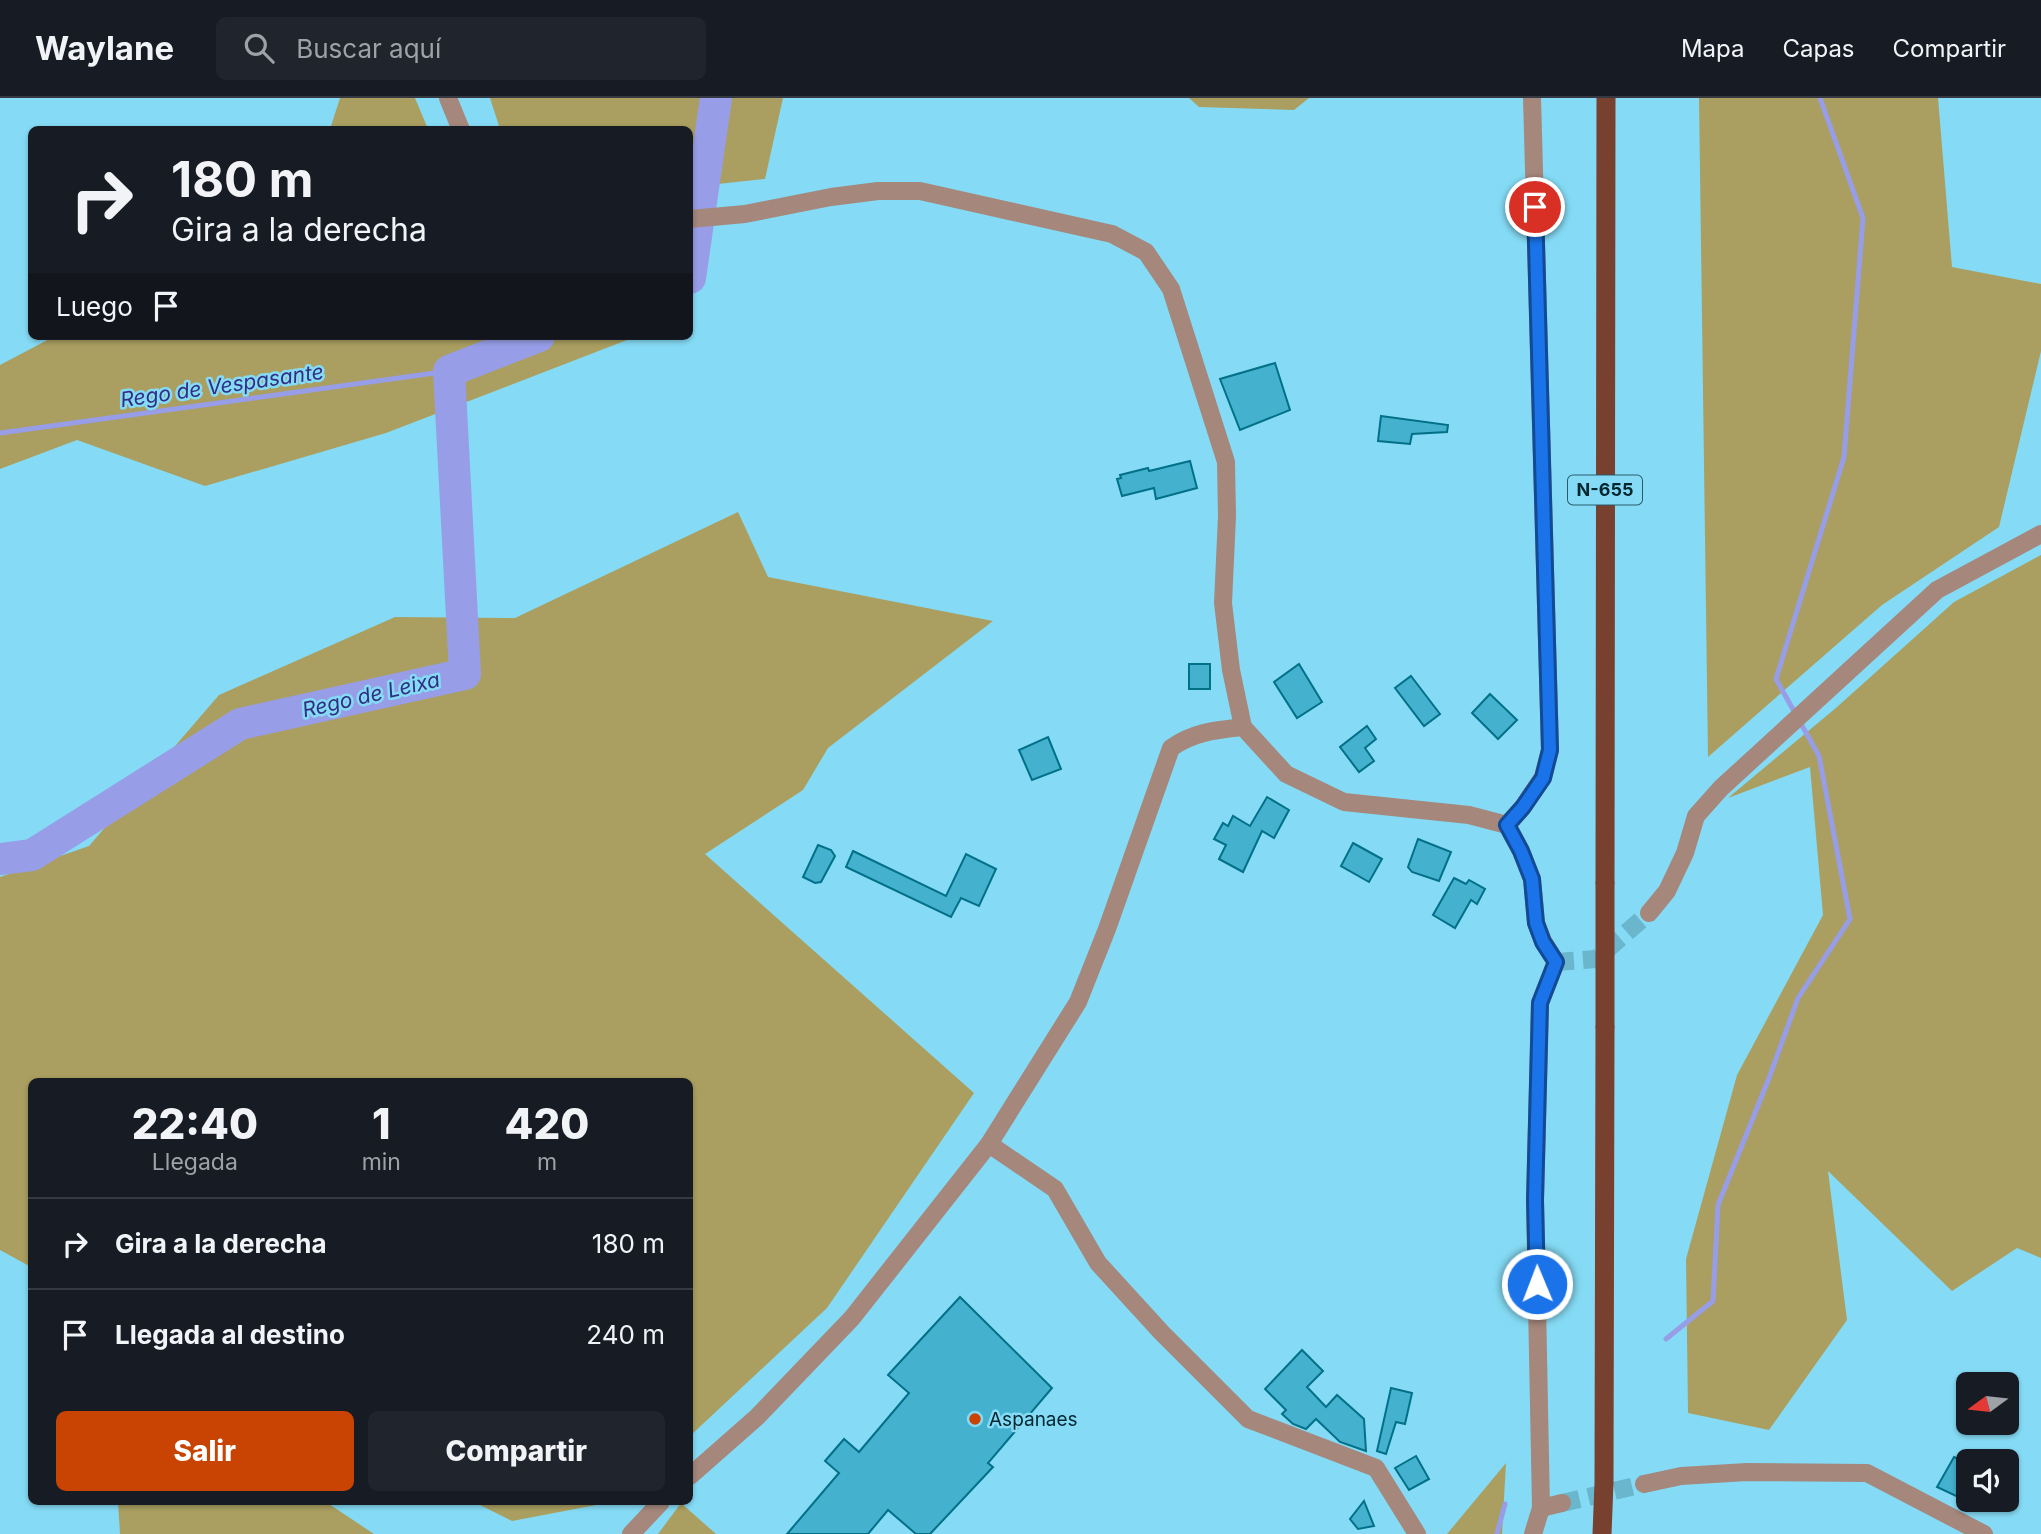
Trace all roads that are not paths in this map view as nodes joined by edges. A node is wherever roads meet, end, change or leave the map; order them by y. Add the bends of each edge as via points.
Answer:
1 (449, 98) edge
2 (1532, 98) edge
3 (1606, 98) edge
4 (460, 126) edge
5 (693, 219) edge
6 (2041, 534) edge
7 (1243, 727) junction
8 (1507, 825) junction
9 (1649, 913) tunnel mouth
10 (989, 1144) junction
11 (693, 1473) edge
12 (1644, 1484) tunnel mouth
13 (1562, 1503) tunnel mouth
14 (658, 1505) edge
15 (1541, 1508) junction
16 (631, 1534) edge
17 (1417, 1534) edge
18 (1533, 1534) edge
19 (1602, 1534) edge
20 (1984, 1534) edge

1 - 4 street
2 - 8 street via 1550,750 1543,778
3 - 19 highway, N-655, bridge
5 - 7 street via 878,191 920,191 1112,234 1146,252 1171,289 1226,462 1223,603
6 - 9 street via 1937,590 1721,788 1696,816 1667,891
7 - 8 street via 1286,774 1343,802 1469,816
7 - 10 street via 1205,731 1171,748 1078,1002
8 - 15 street via 1532,879 1536,923 1556,962 1540,1003 1537,1097
10 - 11 street via 852,1318 757,1417
10 - 17 street via 1055,1189 1098,1263 1248,1419 1376,1468
12 - 20 street via 1681,1476 1747,1472 1867,1473
13 - 15 street
14 - 16 street
15 - 18 street

